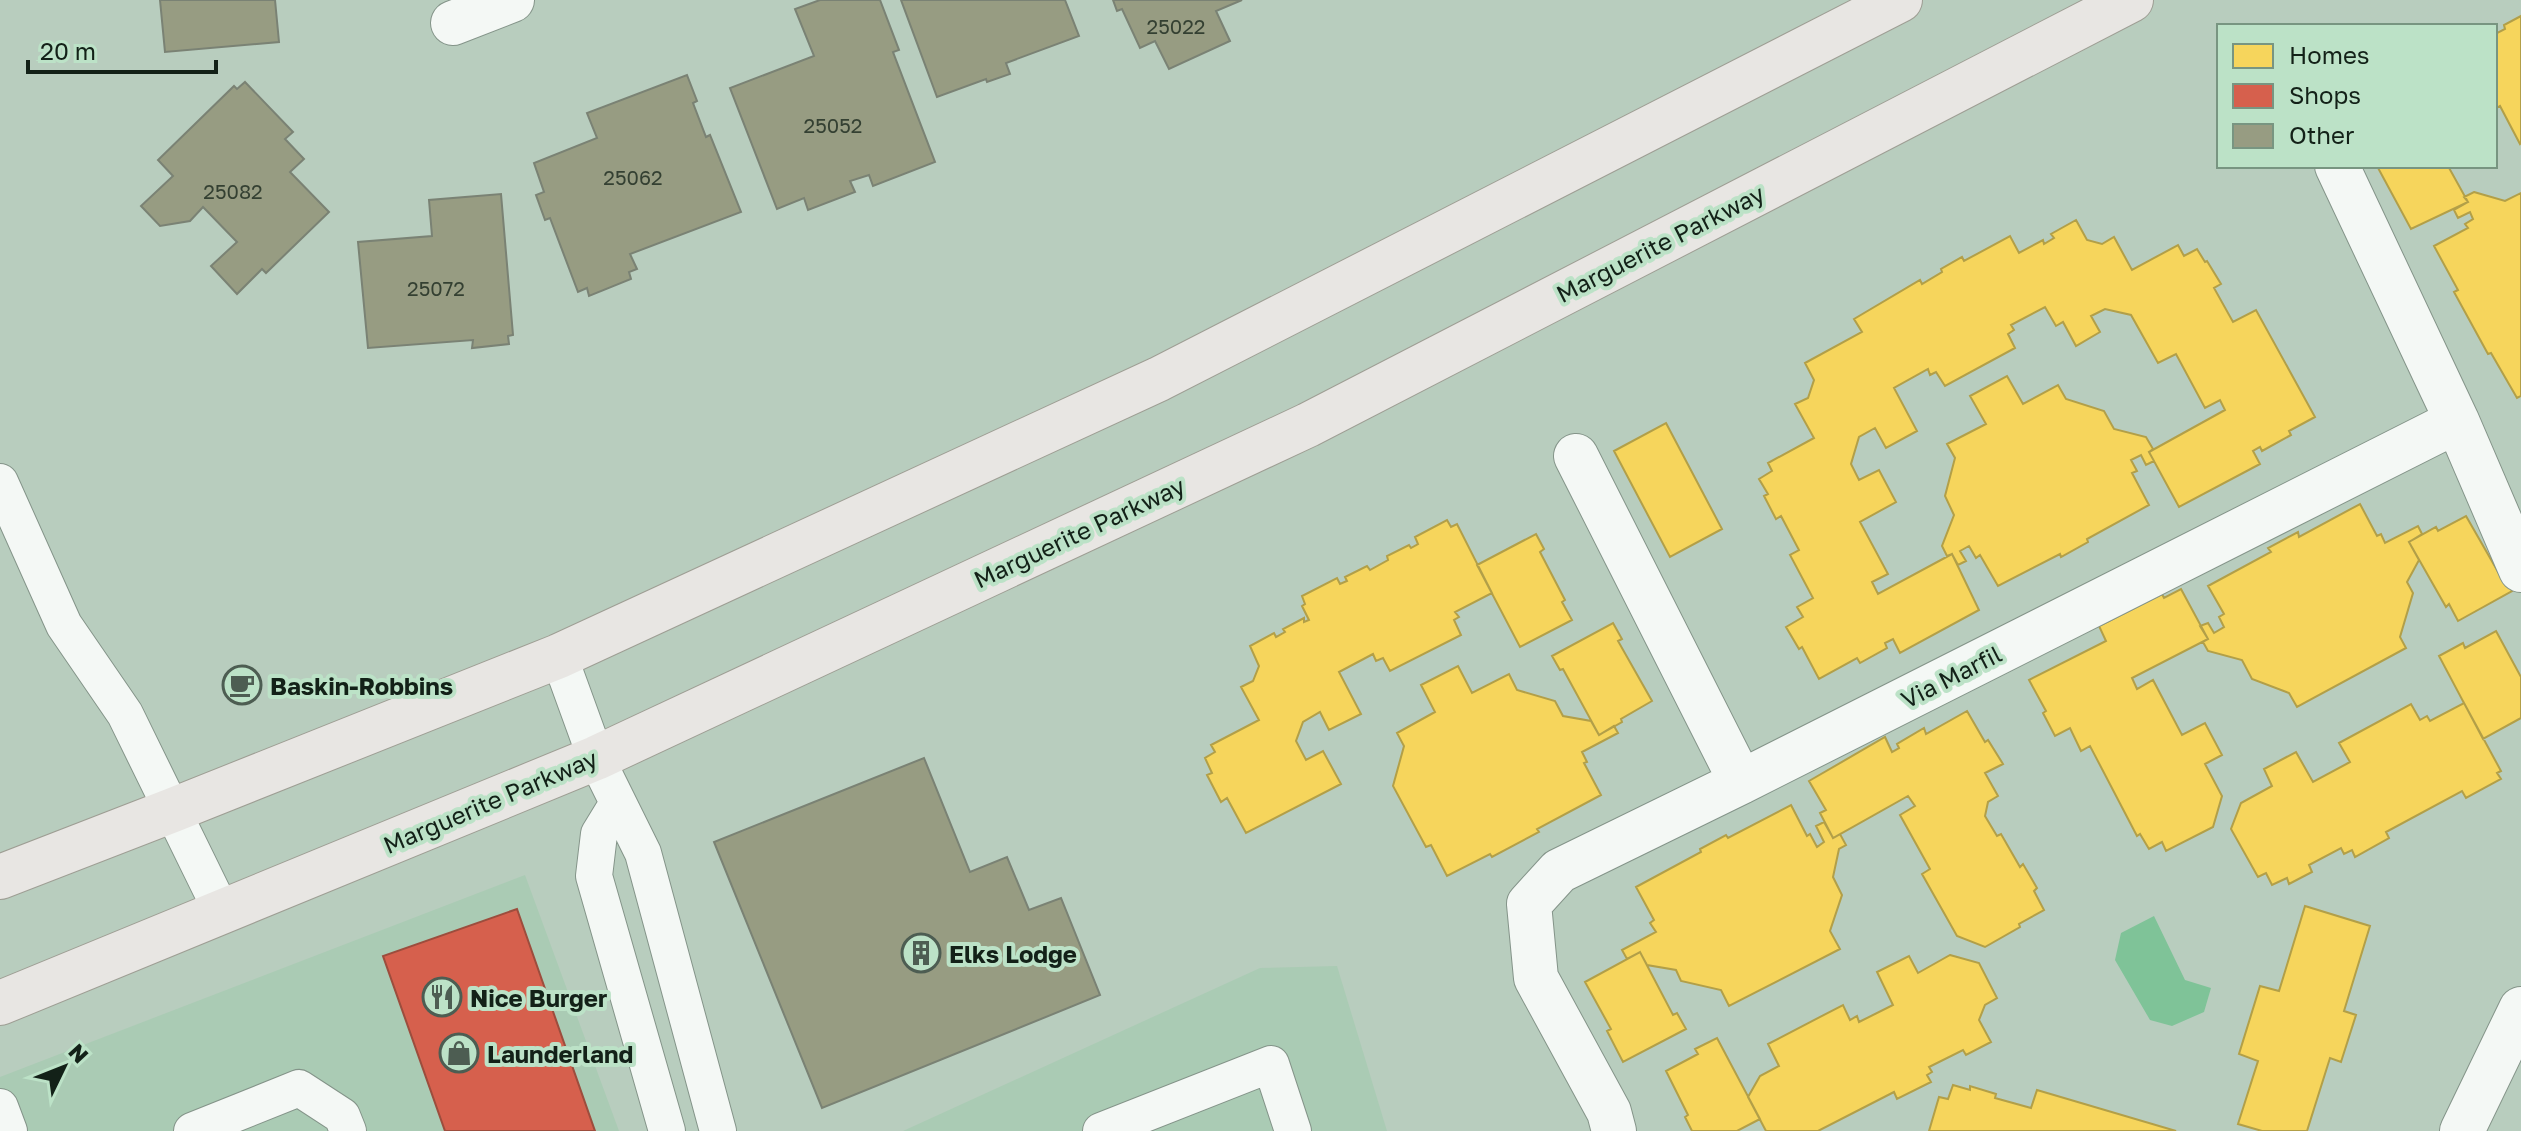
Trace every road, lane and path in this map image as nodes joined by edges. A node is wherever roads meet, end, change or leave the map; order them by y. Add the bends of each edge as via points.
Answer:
1 (512, 0) edge
2 (1900, 0) edge
3 (2131, 0) edge
4 (453, 23) dead end
5 (2338, 168) edge
6 (2457, 421) junction
7 (1576, 456) dead end
8 (0, 482) edge
9 (2521, 570) edge
10 (559, 656) junction
11 (596, 758) junction
12 (1741, 782) junction
13 (618, 803) junction
14 (173, 810) junction
15 (0, 877) edge
16 (222, 912) junction
17 (0, 1003) edge
18 (2521, 1009) edge
19 (0, 1107) edge
20 (9, 1131) edge
21 (192, 1131) edge
22 (348, 1131) edge
23 (667, 1131) edge
24 (718, 1131) edge
25 (1101, 1131) edge
26 (1293, 1131) edge
27 (1614, 1131) edge
28 (2462, 1131) edge

1 - 4 street
2 - 10 main road via 1159,379
3 - 11 main road, Marguerite Parkway via 1308,425
5 - 6 street
6 - 9 street
6 - 12 street, Via Marfil
7 - 12 street
8 - 14 lane via 64,625 125,714
10 - 11 lane
10 - 14 main road
11 - 13 lane
11 - 16 main road, Marguerite Parkway
12 - 27 street, Via Marfil via 1559,871 1529,904 1536,978 1609,1112
13 - 23 lane via 599,834 594,876
13 - 24 lane via 643,853
14 - 15 main road
14 - 16 lane
16 - 17 main road, Marguerite Parkway
18 - 28 street
19 - 20 lane
21 - 22 lane via 299,1088 342,1116
25 - 26 lane via 1271,1064

